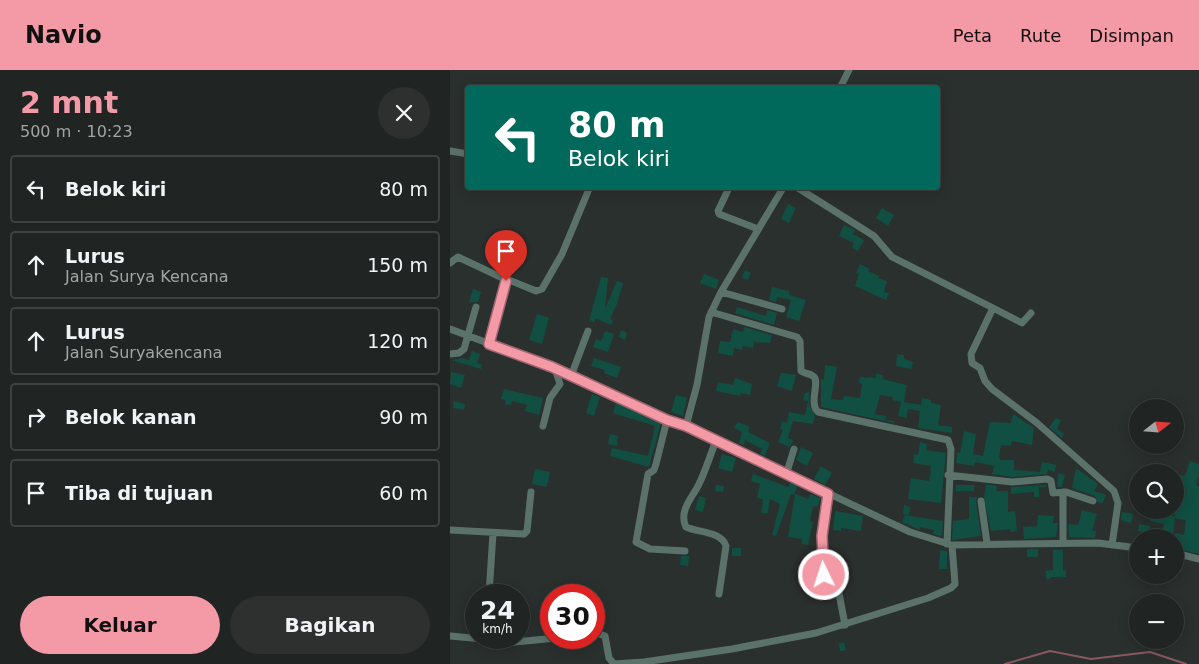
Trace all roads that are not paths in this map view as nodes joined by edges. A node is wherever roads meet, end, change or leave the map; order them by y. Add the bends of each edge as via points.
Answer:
1 (849, 70) edge
2 (842, 85) edge
3 (450, 151) edge
4 (465, 154) edge
5 (589, 190) edge
6 (728, 190) dead end
7 (782, 190) edge
8 (801, 190) edge
9 (758, 229) junction
10 (450, 263) edge
11 (507, 280) junction
12 (721, 292) junction
13 (476, 307) dead end
14 (993, 308) junction
15 (782, 310) dead end
16 (711, 312) junction
17 (1030, 313) dead end
18 (450, 329) edge
19 (588, 331) dead end
20 (468, 336) junction
21 (489, 344) junction
22 (450, 354) edge
23 (555, 369) junction
24 (571, 376) junction
25 (667, 420) junction
26 (543, 426) dead end
27 (686, 426) junction
28 (716, 440) junction
29 (794, 449) dead end
30 (786, 475) junction
31 (948, 475) junction
32 (531, 492) dead end
33 (1063, 492) junction
34 (828, 494) junction
35 (1093, 500) dead end
36 (981, 501) dead end
37 (450, 530) edge
38 (493, 533) junction
39 (1063, 542) junction
40 (987, 544) junction
41 (1112, 544) junction
42 (950, 545) junction
43 (1129, 547) edge
44 (685, 551) dead end
45 (1184, 555) edge
46 (1199, 559) edge
47 (490, 584) edge
48 (719, 594) dead end
49 (845, 625) junction
50 (450, 636) edge
51 (605, 636) edge
52 (465, 637) edge

1 - 2 street
3 - 4 street
5 - 11 street via 562,254 542,289 536,291
6 - 9 street via 719,214
7 - 9 street
8 - 14 street via 869,233 892,257
9 - 12 street
10 - 11 street via 458,257
11 - 21 street
12 - 15 street
12 - 16 street
13 - 20 street
14 - 17 street via 1022,323
14 - 41 street via 971,354 972,362 980,368 992,389 1037,423 1114,491 1118,503
16 - 27 street via 698,385
16 - 31 street via 797,337 800,341 801,371 816,380 814,406 818,412 948,440 951,449
18 - 20 street
19 - 24 street
20 - 21 street
20 - 22 street via 462,351
21 - 23 street
23 - 24 street
23 - 26 street via 560,384 550,398
24 - 25 street
25 - 27 street
25 - 44 street via 654,470 648,474 636,542 650,549
27 - 28 street
28 - 30 street
28 - 48 street via 684,517 686,527 719,536 725,541
29 - 30 street
30 - 34 street
31 - 33 street via 1012,482 1047,480 1051,481 1053,493
31 - 42 street
32 - 38 street via 526,533
33 - 35 street
33 - 39 street
34 - 42 street via 910,532
34 - 49 street via 823,518 822,562 826,587 838,588
36 - 40 street
37 - 38 street
38 - 47 street
39 - 40 street
39 - 41 street
40 - 42 street
41 - 43 street
42 - 49 street via 955,584 951,588
45 - 46 street
49 - 51 street via 732,649 631,663 611,662
50 - 52 street

